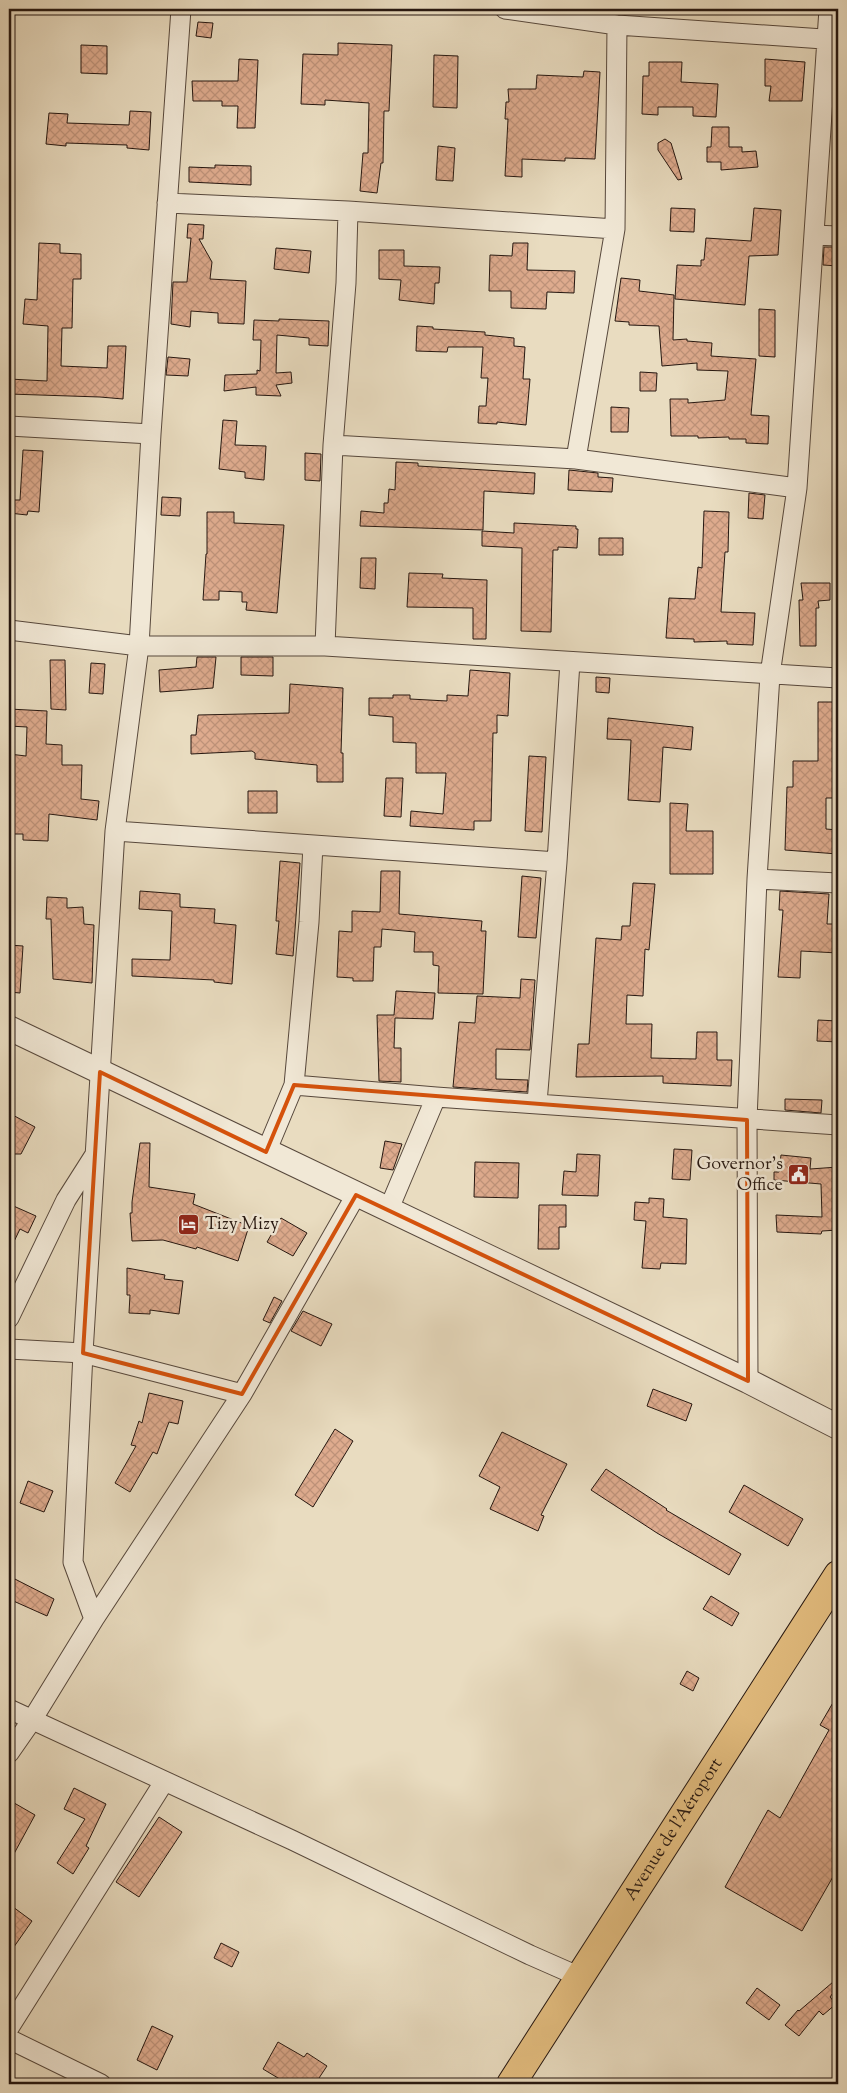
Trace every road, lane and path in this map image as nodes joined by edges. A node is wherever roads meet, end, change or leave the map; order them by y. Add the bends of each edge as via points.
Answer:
1 (181, 9) edge
2 (504, 9) edge
3 (829, 9) edge
4 (617, 25) junction
5 (833, 40) edge
6 (166, 203) junction
7 (348, 212) junction
8 (615, 229) junction
9 (814, 235) junction
10 (838, 236) edge
11 (9, 426) edge
12 (151, 434) junction
13 (333, 445) junction
14 (576, 459) junction
15 (797, 488) junction
16 (9, 630) edge
17 (139, 646) junction
18 (325, 646) junction
19 (570, 662) junction
20 (770, 675) junction
21 (838, 678) edge
22 (115, 831) junction
23 (313, 845) junction
24 (557, 862) junction
25 (758, 879) junction
26 (838, 882) edge
27 (9, 1028) edge
28 (100, 1072) junction
29 (294, 1085) junction
30 (436, 1097) junction
31 (537, 1103) junction
32 (747, 1120) junction
33 (838, 1125) edge
34 (266, 1152) junction
35 (94, 1154) junction
36 (356, 1195) junction
37 (388, 1211) junction
38 (9, 1318) edge
39 (9, 1349) edge
40 (83, 1352) junction
41 (748, 1381) junction
42 (242, 1394) junction
43 (838, 1427) edge
44 (838, 1575) edge
45 (94, 1619) junction
46 (9, 1709) edge
47 (32, 1720) junction
48 (9, 1753) edge
49 (164, 1782) junction
50 (580, 1977) junction
51 (9, 2028) edge
52 (9, 2039) edge
53 (101, 2084) edge
54 (511, 2084) edge

1 - 6 street
2 - 4 street
3 - 5 street
4 - 5 street
4 - 8 street
5 - 9 street
6 - 7 street
6 - 12 street
7 - 8 street
7 - 13 street via 346,284
8 - 14 street
9 - 10 street
9 - 15 street
11 - 12 street
12 - 17 street
13 - 14 street
13 - 18 street
14 - 15 street
15 - 20 street
16 - 17 street
17 - 18 street
17 - 22 street
18 - 19 street
19 - 20 street
19 - 24 street
20 - 21 street
20 - 25 street
22 - 23 street
22 - 28 street
23 - 24 street
23 - 29 street
24 - 31 street
25 - 26 street
25 - 32 street
27 - 28 street
28 - 34 street
28 - 35 street
29 - 30 street
29 - 34 street
30 - 31 street
30 - 37 street
31 - 32 street
32 - 33 street
32 - 41 street
34 - 36 street
35 - 38 street via 66,1200
35 - 40 street
36 - 37 street
36 - 42 street
37 - 41 street
39 - 40 street
40 - 42 street
40 - 45 street via 73,1562
41 - 43 street
42 - 45 street
44 - 50 main road, Avenue de l'Aéroport
45 - 47 street
46 - 47 street
47 - 48 street
47 - 49 street
49 - 50 street
49 - 51 street
50 - 54 main road, Avenue de l'Aéroport
52 - 53 street

